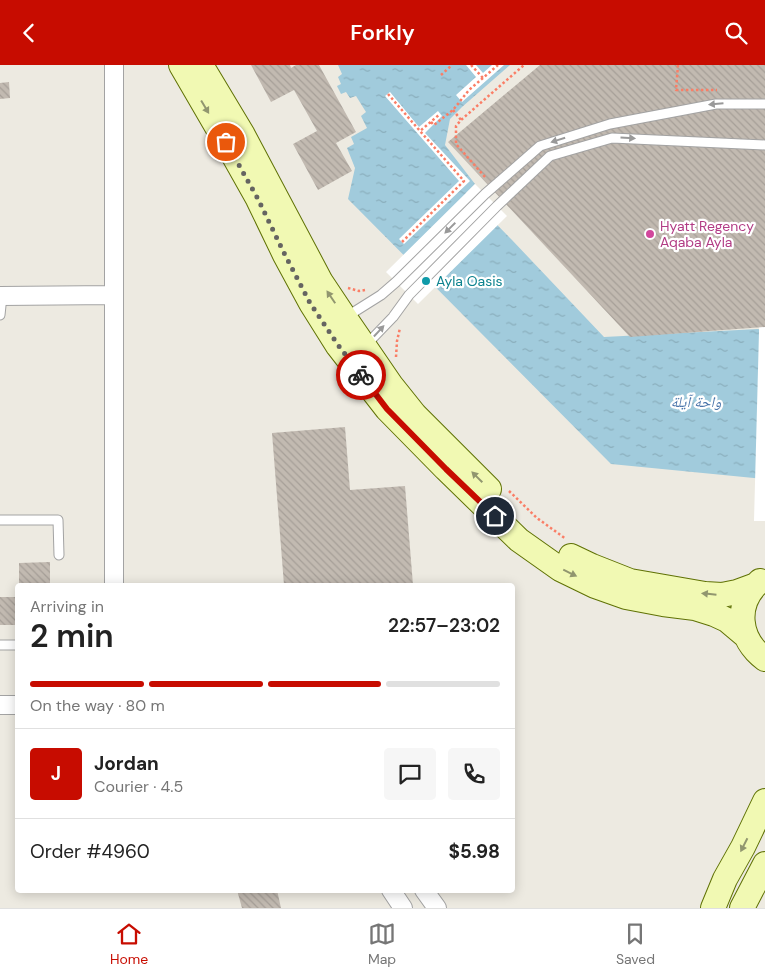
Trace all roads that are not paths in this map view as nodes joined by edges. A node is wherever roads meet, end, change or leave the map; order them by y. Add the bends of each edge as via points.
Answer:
1 (114, 65) edge
2 (181, 65) edge
3 (201, 65) edge
4 (765, 104) edge
5 (765, 145) edge
6 (293, 251) junction
7 (114, 295) junction
8 (1, 296) edge
9 (0, 315) edge
10 (348, 338) junction
11 (0, 520) edge
12 (59, 555) dead end
13 (761, 582) edge
14 (114, 583) edge
15 (746, 636) junction
16 (0, 645) edge
17 (15, 645) edge
18 (765, 659) edge
19 (0, 705) edge
20 (15, 705) edge
21 (765, 801) edge
22 (764, 873) edge
23 (725, 879) junction
24 (393, 893) edge
25 (426, 893) edge
26 (746, 906) edge
27 (403, 908) edge
28 (437, 908) edge
29 (713, 908) edge

1 - 7 street
2 -> 6 street via 274,231
3 - 6 street via 247,143
4 -> 10 lane via 716,104 610,124 540,146 485,194 381,295
10 -> 5 lane via 393,317 410,295 550,156 612,137
6 - 10 street via 321,282
7 - 8 street
7 - 14 street
8 - 9 lane
13 -> 10 street via 737,592 705,594 630,581 560,551 500,500 416,415
10 -> 15 street via 387,409 520,540 560,569 596,586 626,597 714,614
11 - 12 lane via 58,520
13 - 15 street via 748,596 743,609
15 - 18 street via 750,645
16 - 17 lane
19 - 20 street
21 -> 23 street
22 - 26 street
23 - 26 street
23 - 29 street
24 - 27 street
25 - 28 street

